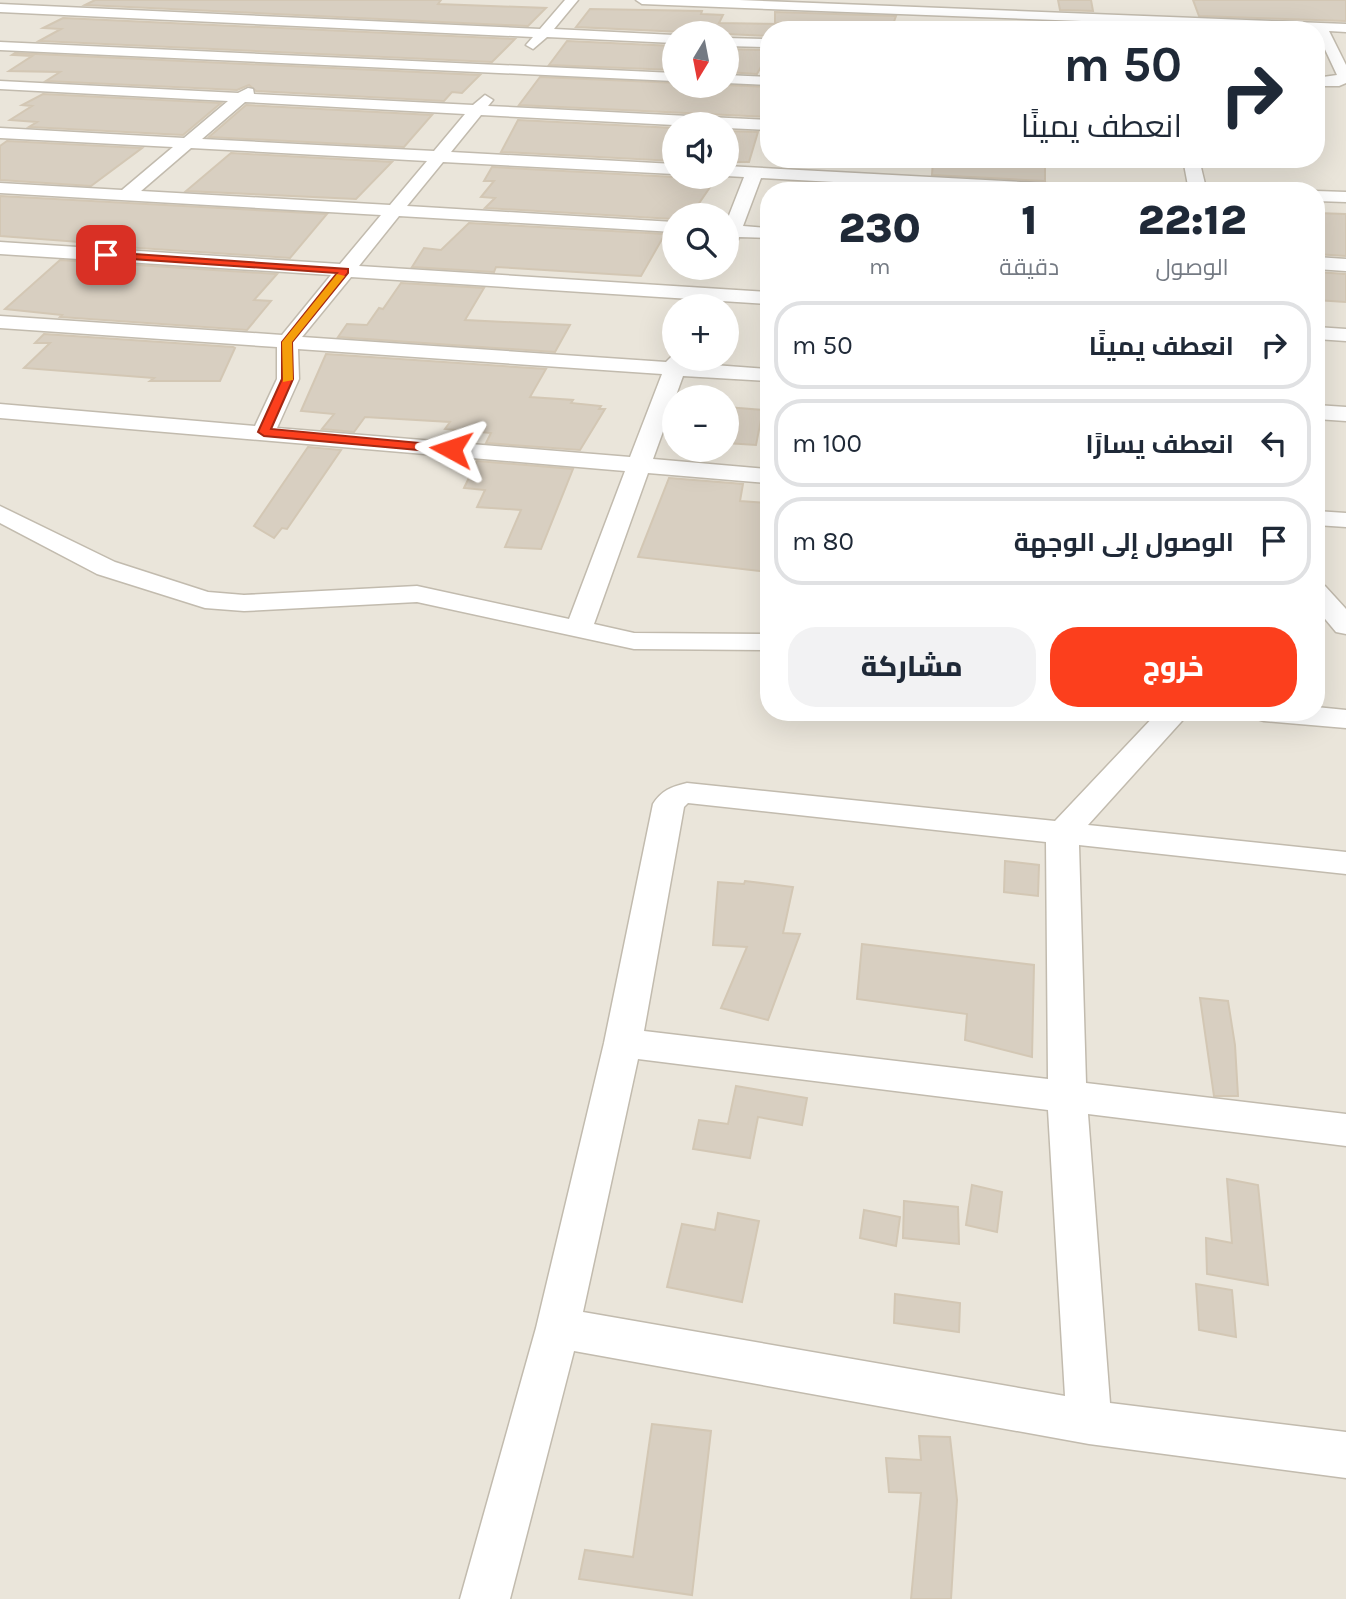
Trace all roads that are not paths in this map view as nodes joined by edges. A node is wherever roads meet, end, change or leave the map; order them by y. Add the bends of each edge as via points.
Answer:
1 (34, 0) edge
2 (572, 0) edge
3 (642, 0) edge
4 (839, 4) edge
5 (216, 6) dead end
6 (0, 8) edge
7 (18, 9) junction
8 (906, 11) junction
9 (199, 18) junction
10 (0, 19) edge
11 (1149, 20) edge
12 (904, 21) edge
13 (1173, 21) edge
14 (333, 24) junction
15 (1325, 27) edge
16 (1346, 28) edge
17 (542, 34) junction
18 (1325, 37) edge
19 (662, 39) edge
20 (739, 42) edge
21 (760, 43) edge
22 (0, 46) edge
23 (289, 59) junction
24 (512, 69) junction
25 (662, 76) edge
26 (739, 80) edge
27 (760, 81) edge
28 (1325, 82) edge
29 (0, 85) edge
30 (242, 97) junction
31 (475, 110) junction
32 (760, 125) edge
33 (0, 133) edge
34 (186, 143) junction
35 (439, 157) junction
36 (662, 168) edge
37 (874, 168) edge
38 (739, 172) edge
39 (754, 173) junction
40 (873, 179) junction
41 (928, 182) edge
42 (1, 189) edge
43 (126, 195) junction
44 (1325, 196) edge
45 (1346, 197) edge
46 (739, 209) edge
47 (395, 210) junction
48 (662, 226) edge
49 (760, 234) edge
50 (739, 235) edge
51 (0, 248) edge
52 (1325, 264) edge
53 (1346, 265) edge
54 (344, 271) junction
55 (709, 294) edge
56 (739, 296) edge
57 (760, 297) edge
58 (0, 322) edge
59 (1325, 333) edge
60 (1346, 335) edge
61 (287, 342) junction
62 (662, 362) edge
63 (673, 371) edge
64 (737, 371) edge
65 (760, 374) edge
66 (0, 411) edge
67 (1325, 413) edge
68 (1346, 414) edge
69 (264, 432) junction
70 (638, 466) junction
71 (760, 475) edge
72 (0, 513) edge
73 (1325, 519) edge
74 (1346, 520) edge
75 (1325, 602) edge
76 (1346, 625) edge
77 (579, 628) junction
78 (760, 642) edge
79 (1325, 717) edge
80 (1346, 719) edge
81 (1167, 721) edge
82 (1062, 832) junction
83 (1346, 863) edge
84 (623, 1043) junction
85 (1067, 1097) junction
86 (1346, 1130) edge
87 (558, 1328) junction
88 (1089, 1422) junction
89 (1346, 1455) edge
90 (485, 1599) edge

1 - 7 street
2 - 17 street
3 - 4 street
4 - 8 street
5 - 9 street
6 - 7 street
7 - 9 street
7 - 10 street
8 - 11 street
8 - 12 street
9 - 14 street
11 - 13 street
14 - 17 street
14 - 23 street
15 - 16 street
17 - 19 street
17 - 24 street
18 - 28 street via 1344,75 1339,82
20 - 21 street
22 - 23 street
23 - 24 street
23 - 30 street
24 - 25 street
24 - 31 street
26 - 27 street
29 - 30 street
30 - 31 street
30 - 34 street
31 - 32 street
31 - 35 street
33 - 34 street
34 - 35 street
34 - 43 street
35 - 36 street
35 - 47 street
37 - 40 street
38 - 39 street
39 - 40 street
39 - 46 street
40 - 41 street
42 - 43 street
43 - 47 street
44 - 45 street
47 - 48 street
47 - 54 street
49 - 50 street
51 - 54 street
52 - 53 street
54 - 55 street
54 - 61 street
56 - 57 street
58 - 61 street
59 - 60 street
61 - 62 street
61 - 69 street via 288,379
63 - 70 street
64 - 65 street
66 - 69 street
67 - 68 street
69 - 70 street
70 - 71 street
70 - 77 street
72 - 77 street via 106,568 205,600 244,603 417,594
73 - 74 street
75 - 76 street
77 - 78 street via 655,643
79 - 80 street
81 - 82 street
82 - 83 street
82 - 84 street via 687,793 677,796 669,804
82 - 85 street
84 - 85 street
84 - 87 street
85 - 86 street
85 - 88 street
87 - 88 street
87 - 90 street
88 - 89 street

